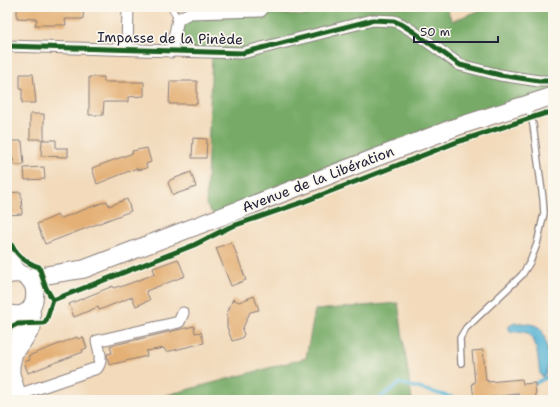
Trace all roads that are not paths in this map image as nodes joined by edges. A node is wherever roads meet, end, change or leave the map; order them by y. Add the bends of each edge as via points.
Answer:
1 (128, 7) edge
2 (171, 7) edge
3 (261, 11) dead end
4 (178, 19) junction
5 (7, 46) edge
6 (127, 49) junction
7 (171, 52) junction
8 (553, 81) edge
9 (553, 96) edge
10 (527, 105) junction
11 (7, 258) edge
12 (84, 269) junction
13 (19, 276) edge
14 (34, 300) junction
15 (183, 313) dead end
16 (10, 314) edge
17 (14, 355) junction
18 (460, 363) dead end
19 (19, 398) edge

1 - 6 street, Impasse de la Pinède
2 - 4 lane
3 - 4 street via 190,13
4 - 7 street
5 - 6 street, Impasse de la Pinède
6 - 7 street, Impasse de la Pinède
7 - 8 street, Impasse de la Pinède via 242,53 373,20 394,21 460,65 500,75
9 - 10 main road, Avenue de la Libération
10 - 12 main road, Avenue de la Libération via 437,134
10 - 18 lane via 533,125 543,199 544,213 537,244 522,275 466,328 460,338
11 - 13 street
12 - 13 main road, Avenue de la Libération
12 - 14 main road, Avenue de la Libération
13 - 14 main road via 35,288
14 - 16 main road, Avenue de la Libération via 25,312
14 - 17 street via 33,328
15 - 19 street via 179,322 97,341 101,360 97,368
16 - 17 street via 19,330
17 - 19 street via 12,374

